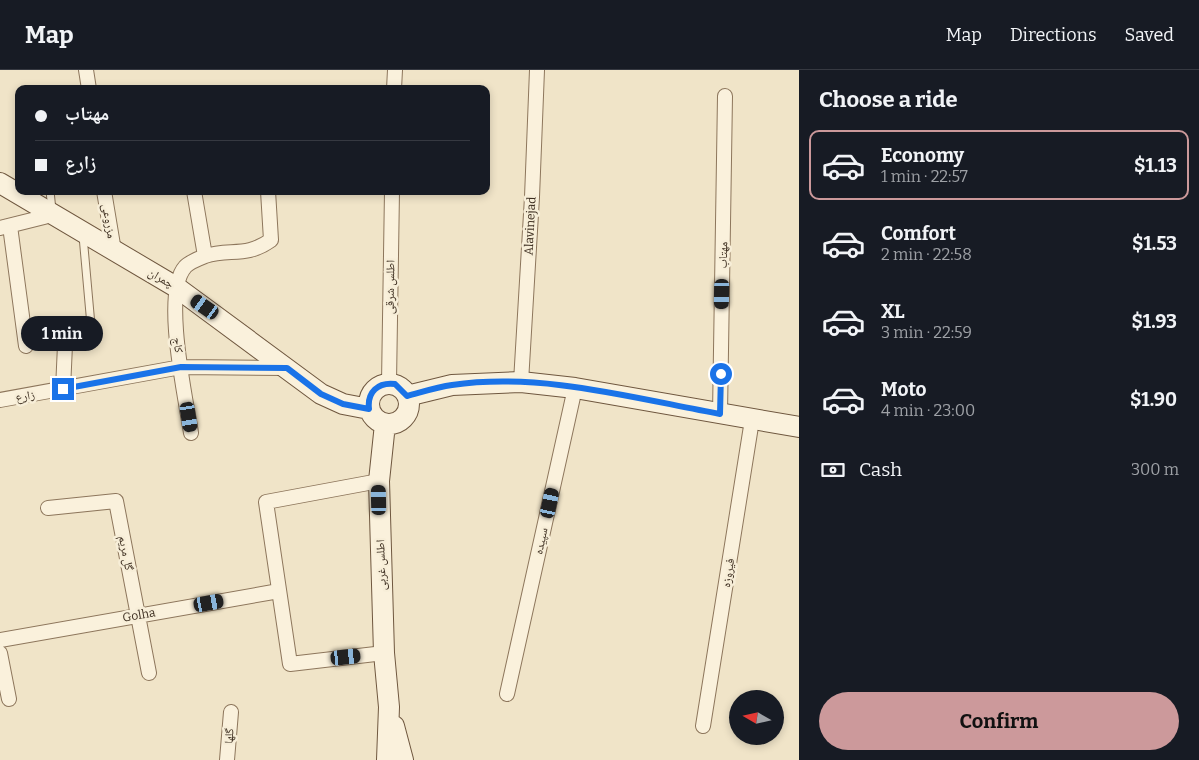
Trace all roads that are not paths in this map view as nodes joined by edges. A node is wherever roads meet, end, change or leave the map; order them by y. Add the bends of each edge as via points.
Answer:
1 (86, 70) edge
2 (395, 70) edge
3 (537, 70) edge
4 (88, 85) edge
5 (394, 85) edge
6 (725, 96) dead end
7 (0, 183) edge
8 (15, 192) edge
9 (20, 195) edge
10 (50, 195) edge
11 (105, 195) edge
12 (195, 195) edge
13 (268, 195) edge
14 (392, 195) edge
15 (52, 215) junction
16 (5, 227) edge
17 (83, 233) junction
18 (114, 251) junction
19 (205, 256) junction
20 (176, 287) junction
21 (91, 325) dead end
22 (65, 345) dead end
23 (26, 346) dead end
24 (181, 367) junction
25 (287, 368) junction
26 (521, 382) junction
27 (389, 383) junction
28 (575, 388) junction
29 (63, 389) junction
30 (407, 396) junction
31 (0, 400) edge
32 (369, 409) junction
33 (720, 414) junction
34 (752, 420) junction
35 (385, 424) junction
36 (799, 427) edge
37 (192, 434) dead end
38 (379, 481) junction
39 (48, 508) dead end
40 (279, 591) junction
41 (138, 615) junction
42 (0, 640) edge
43 (0, 653) edge
44 (384, 653) junction
45 (148, 673) dead end
46 (507, 694) dead end
47 (10, 699) dead end
48 (389, 707) junction
49 (231, 712) dead end
50 (703, 726) dead end
51 (228, 760) edge
52 (387, 760) edge
53 (404, 760) edge

1 - 4 street
2 - 5 street
3 - 26 street, Alavinejad
6 - 33 street, مهتاب
7 - 8 street, چمران
9 - 15 street, چمران
10 - 15 lane
11 - 18 street, مزروعی
12 - 19 street
13 - 19 street via 271,240 257,249
14 - 27 street, اطلس شرقی
15 - 16 street
15 - 17 street, چمران
16 - 23 street
17 - 18 street, چمران
17 - 21 lane
18 - 20 street, چمران
19 - 20 street via 185,267
20 - 24 street, کاج via 175,328
20 - 25 street, چمران
22 - 29 street
24 - 25 street, زارع
24 - 29 street, زارع
24 - 37 street, کاج
25 - 32 street, چمران via 321,394 343,404
26 - 28 street
26 - 30 street via 452,385
27 - 30 street via 400,387
27 - 32 street via 373,391
28 - 33 street
28 - 46 street, سپیده
29 - 31 street, زارع
30 - 35 street via 408,408 402,418
32 - 35 street
33 - 34 street
34 - 36 street
34 - 50 street, فیروزه
35 - 38 street, اطلس غربی
38 - 40 street via 266,502
38 - 44 street, اطلس غربی
39 - 41 street, گل مریم via 116,501
40 - 41 street, Golha
40 - 44 street via 290,664
41 - 42 street, Golha
41 - 45 street, گل مریم
43 - 47 street
44 - 48 street, اطلس غربی
48 - 52 street, اطلس غربی
48 - 53 street, اطلس غربی
49 - 51 street, گلها

